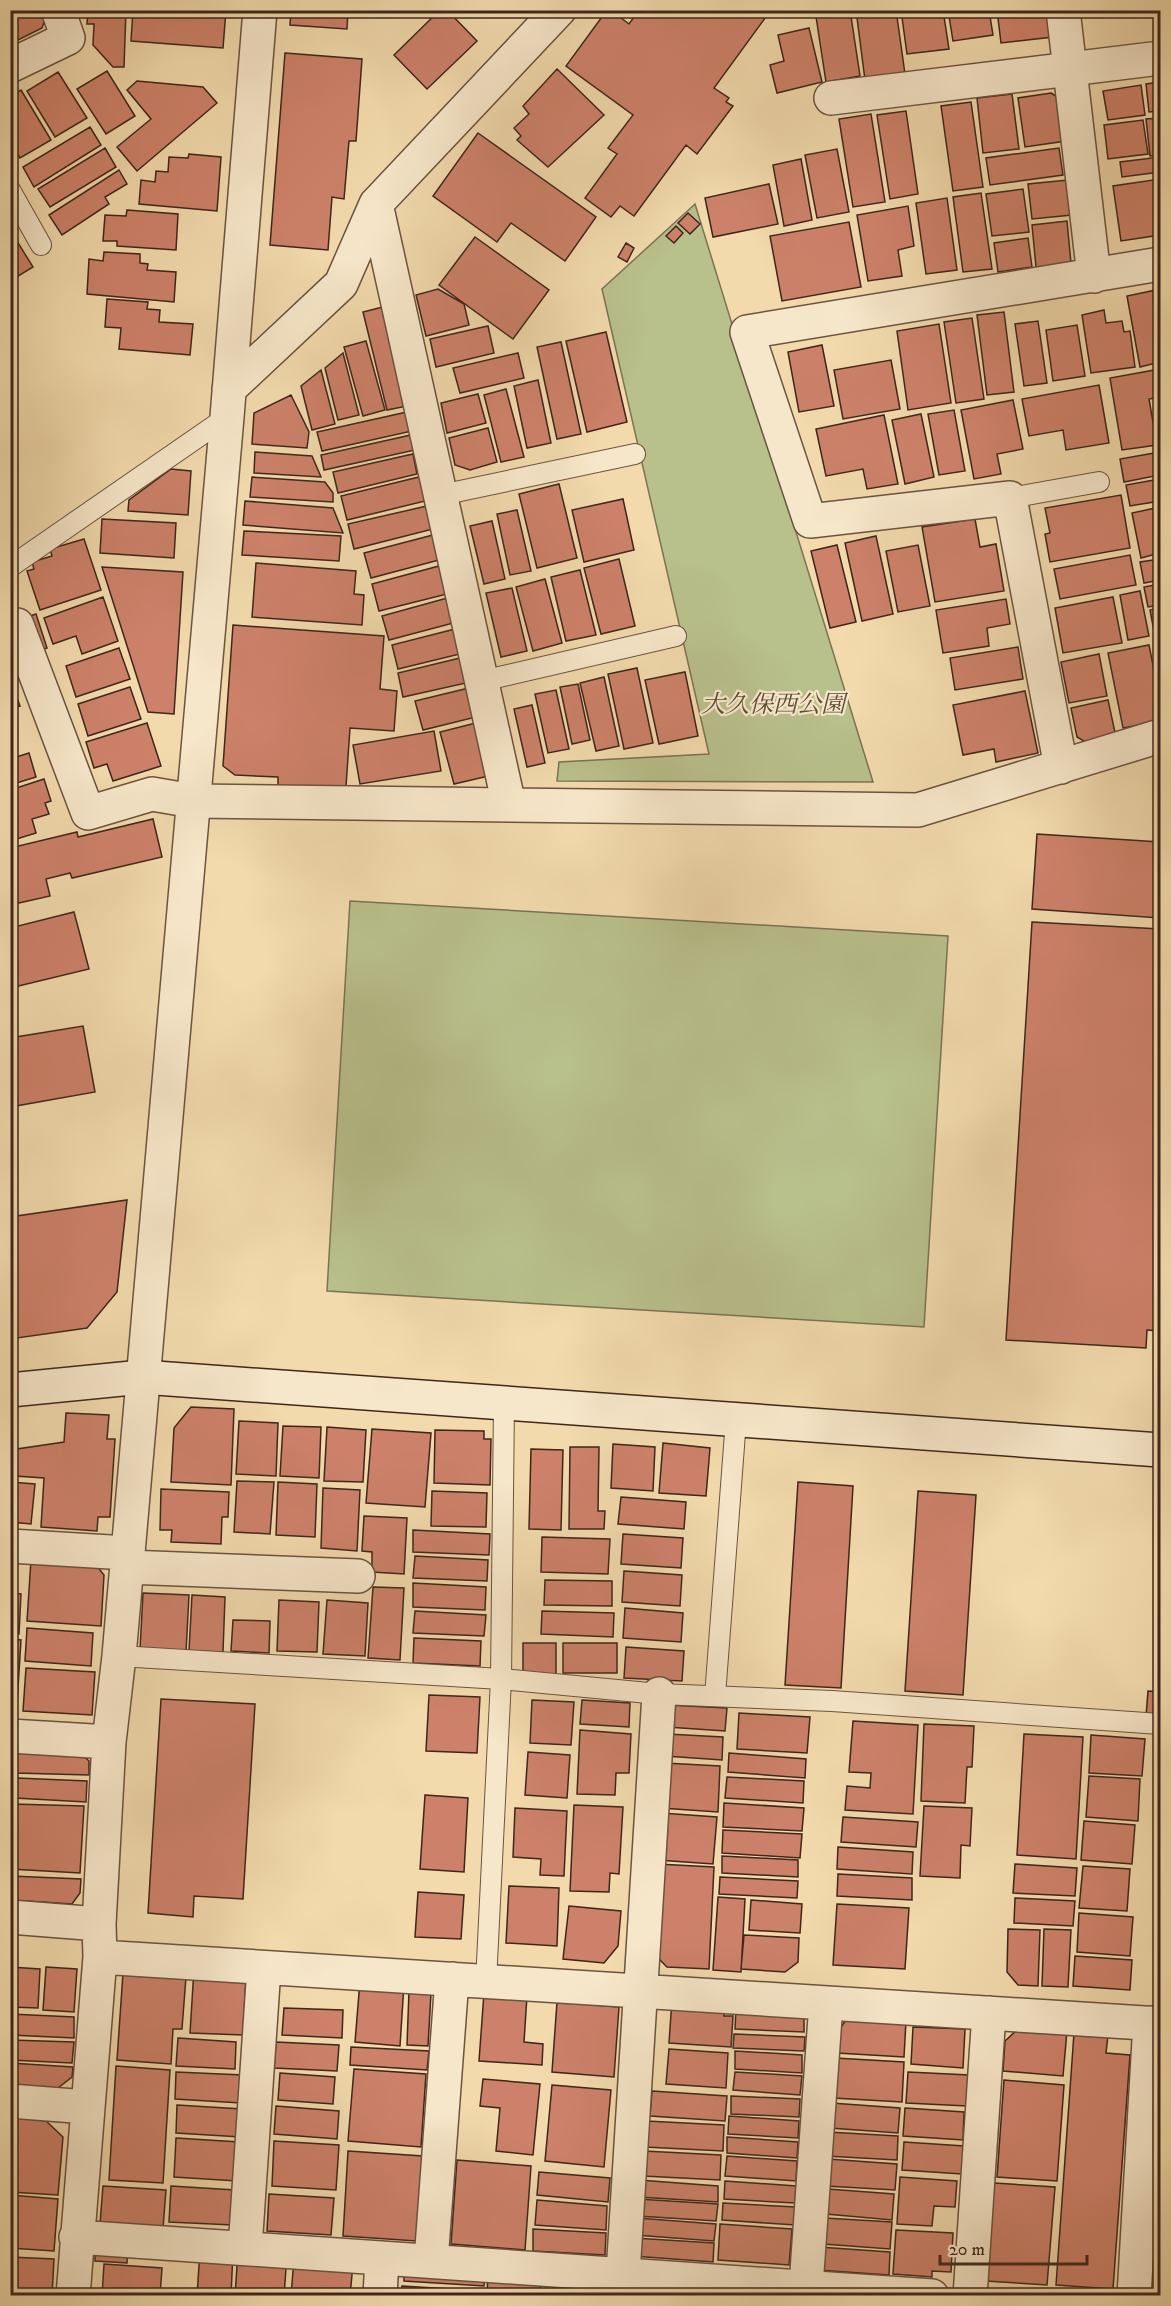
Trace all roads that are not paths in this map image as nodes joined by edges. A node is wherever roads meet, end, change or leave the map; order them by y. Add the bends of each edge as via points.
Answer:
1 (58, 10) edge
2 (260, 10) edge
3 (559, 10) edge
4 (1063, 10) edge
5 (1161, 58) edge
6 (10, 66) edge
7 (1071, 69) junction
8 (831, 98) dead end
9 (10, 190) edge
10 (376, 204) junction
11 (41, 245) dead end
12 (1161, 264) edge
13 (1094, 276) junction
14 (228, 403) junction
15 (635, 454) dead end
16 (1099, 482) dead end
17 (441, 495) junction
18 (1010, 498) junction
19 (10, 567) edge
20 (17, 625) dead end
21 (676, 636) dead end
22 (482, 681) junction
23 (1161, 736) edge
24 (1061, 767) junction
25 (193, 801) junction
26 (509, 805) junction
27 (142, 1377) junction
28 (10, 1390) edge
29 (504, 1403) junction
30 (736, 1420) junction
31 (1161, 1450) edge
32 (10, 1546) edge
33 (127, 1560) junction
34 (358, 1576) dead end
35 (119, 1656) junction
36 (501, 1679) junction
37 (659, 1694) junction
38 (715, 1696) junction
39 (1161, 1724) edge
40 (10, 1736) edge
41 (109, 1742) junction
42 (10, 1917) edge
43 (99, 1924) junction
44 (100, 1957) junction
45 (264, 1968) junction
46 (452, 1979) junction
47 (486, 1982) junction
48 (641, 1991) junction
49 (826, 2003) junction
50 (989, 2013) junction
51 (1155, 2023) edge
52 (10, 2101) edge
53 (87, 2107) junction
54 (76, 2237) junction
55 (245, 2248) junction
56 (382, 2258) junction
57 (431, 2261) junction
58 (622, 2274) junction
59 (585, 2284) edge
60 (794, 2289) edge
61 (73, 2295) edge
62 (380, 2295) edge
63 (932, 2295) edge
64 (970, 2295) edge
65 (1134, 2295) edge

1 - 6 street via 68,38
2 - 14 street
3 - 10 street
4 - 7 street
5 - 7 street
7 - 8 street
7 - 13 street
9 - 11 lane
10 - 14 street via 341,284
10 - 17 street
12 - 13 street
13 - 18 street via 747,332 810,521
14 - 19 lane
14 - 25 street
15 - 17 lane
16 - 18 lane
17 - 22 street
18 - 24 street
20 - 25 street via 88,813 152,794
21 - 22 lane
22 - 26 street
23 - 24 street
24 - 26 street via 918,810
25 - 26 street
25 - 27 street
27 - 28 street
27 - 29 street
27 - 33 street
29 - 30 street
29 - 36 lane
30 - 31 street
30 - 38 lane
32 - 33 street
33 - 34 street
33 - 35 street
35 - 36 lane
35 - 41 street
36 - 37 lane
36 - 47 lane
37 - 38 lane
37 - 48 street
38 - 39 lane
40 - 41 street
41 - 43 street
42 - 43 street
43 - 44 street
44 - 45 street
44 - 53 street
45 - 46 street
45 - 55 street
46 - 47 street
46 - 57 street
47 - 48 street
48 - 49 street
48 - 58 street
49 - 50 street
49 - 60 street
50 - 51 street
50 - 64 street
51 - 65 street
52 - 53 street
53 - 54 street
54 - 55 street
54 - 61 street
55 - 56 street
56 - 57 street
56 - 62 street
57 - 59 street
58 - 59 street
58 - 60 street
60 - 63 street

